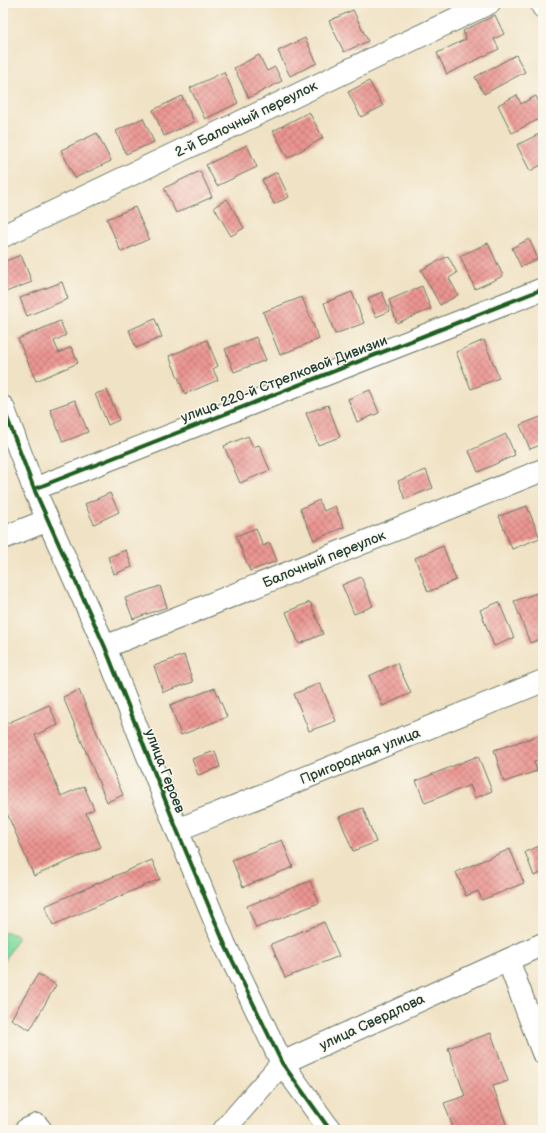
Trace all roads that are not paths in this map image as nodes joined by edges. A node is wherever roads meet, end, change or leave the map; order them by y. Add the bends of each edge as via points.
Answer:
1 (489, 3) edge
2 (541, 3) edge
3 (543, 7) edge
4 (3, 236) edge
5 (543, 289) edge
6 (3, 407) edge
7 (543, 470) edge
8 (34, 489) junction
9 (48, 520) junction
10 (3, 538) edge
11 (105, 648) junction
12 (543, 681) edge
13 (177, 830) junction
14 (543, 944) edge
15 (508, 960) junction
16 (543, 1053) edge
17 (282, 1063) junction
18 (26, 1130) edge
19 (41, 1130) edge
20 (224, 1130) edge
21 (330, 1130) edge

1 - 4 street, 2-й Балочный переулок
2 - 3 street
5 - 8 street, улица 220-й Стрелковой Дивизии
6 - 8 street, улица Героев
7 - 11 street, Балочный переулок
8 - 9 street, улица Героев
9 - 10 street
9 - 11 street, улица Героев
11 - 13 street, улица Героев
12 - 13 street, Пригородная улица
13 - 17 street, улица Героев via 225,945
14 - 15 street, улица Свердлова
15 - 16 street
15 - 17 street, улица Свердлова
17 - 20 street, улица Свердлова
17 - 21 street, улица Героев
18 - 19 street via 37,1125

